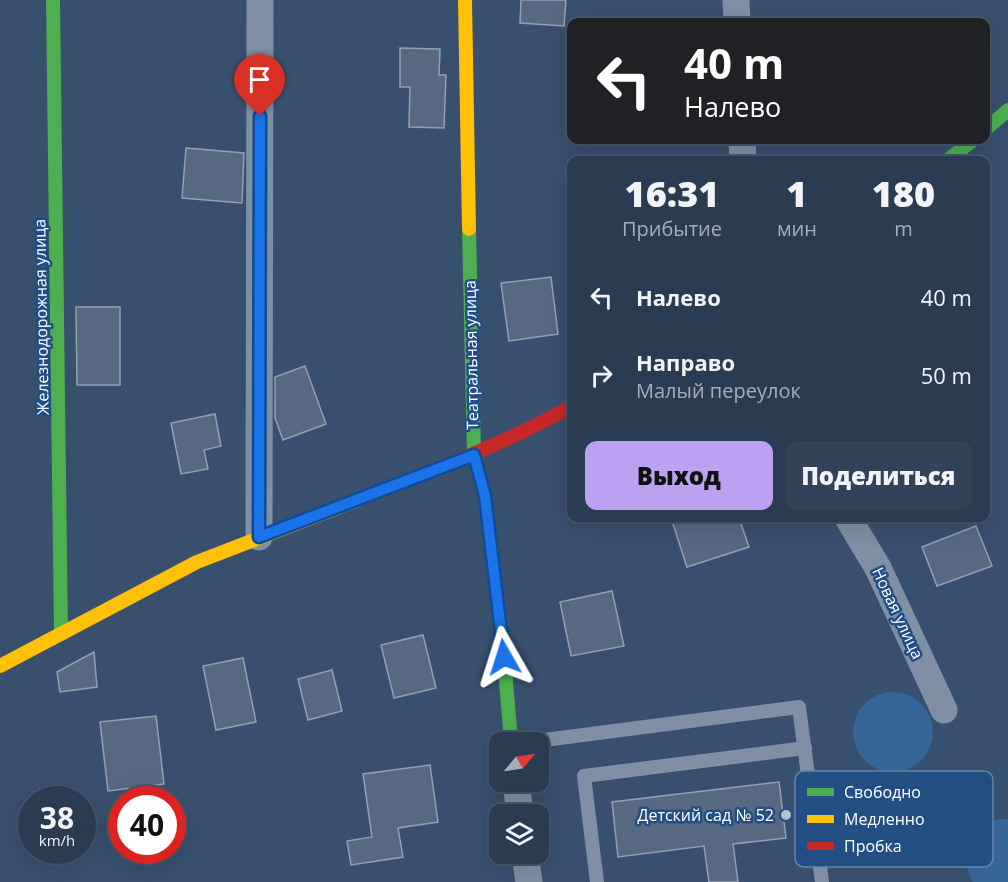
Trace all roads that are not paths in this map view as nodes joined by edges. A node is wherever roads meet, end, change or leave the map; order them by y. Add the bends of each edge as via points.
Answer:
1 (53, 0) edge
2 (260, 0) edge
3 (465, 0) edge
4 (736, 0) edge
5 (737, 18) edge
6 (1008, 110) edge
7 (990, 126) edge
8 (968, 144) edge
9 (953, 156) edge
10 (567, 409) edge
11 (474, 455) junction
12 (850, 522) edge
13 (259, 537) junction
14 (61, 634) junction
15 (0, 666) edge
16 (944, 710) dead end
17 (511, 732) edge
18 (549, 739) edge
19 (804, 747) junction
20 (807, 771) edge
21 (526, 864) edge
22 (820, 867) edge
23 (529, 882) edge
24 (597, 882) edge
25 (822, 882) edge

1 - 14 street, Железнодорожная улица
2 - 13 street
3 - 11 street, Театральная улица
4 - 5 street
6 - 7 street
8 - 9 street
10 - 11 street
11 - 13 street
11 - 17 street, Театральная улица via 485,496
12 - 16 street, Новая улица via 878,568
13 - 14 street via 196,562
14 - 15 street
18 - 19 lane via 799,707
19 - 20 lane
19 - 24 lane via 584,776
21 - 23 street
22 - 25 lane

